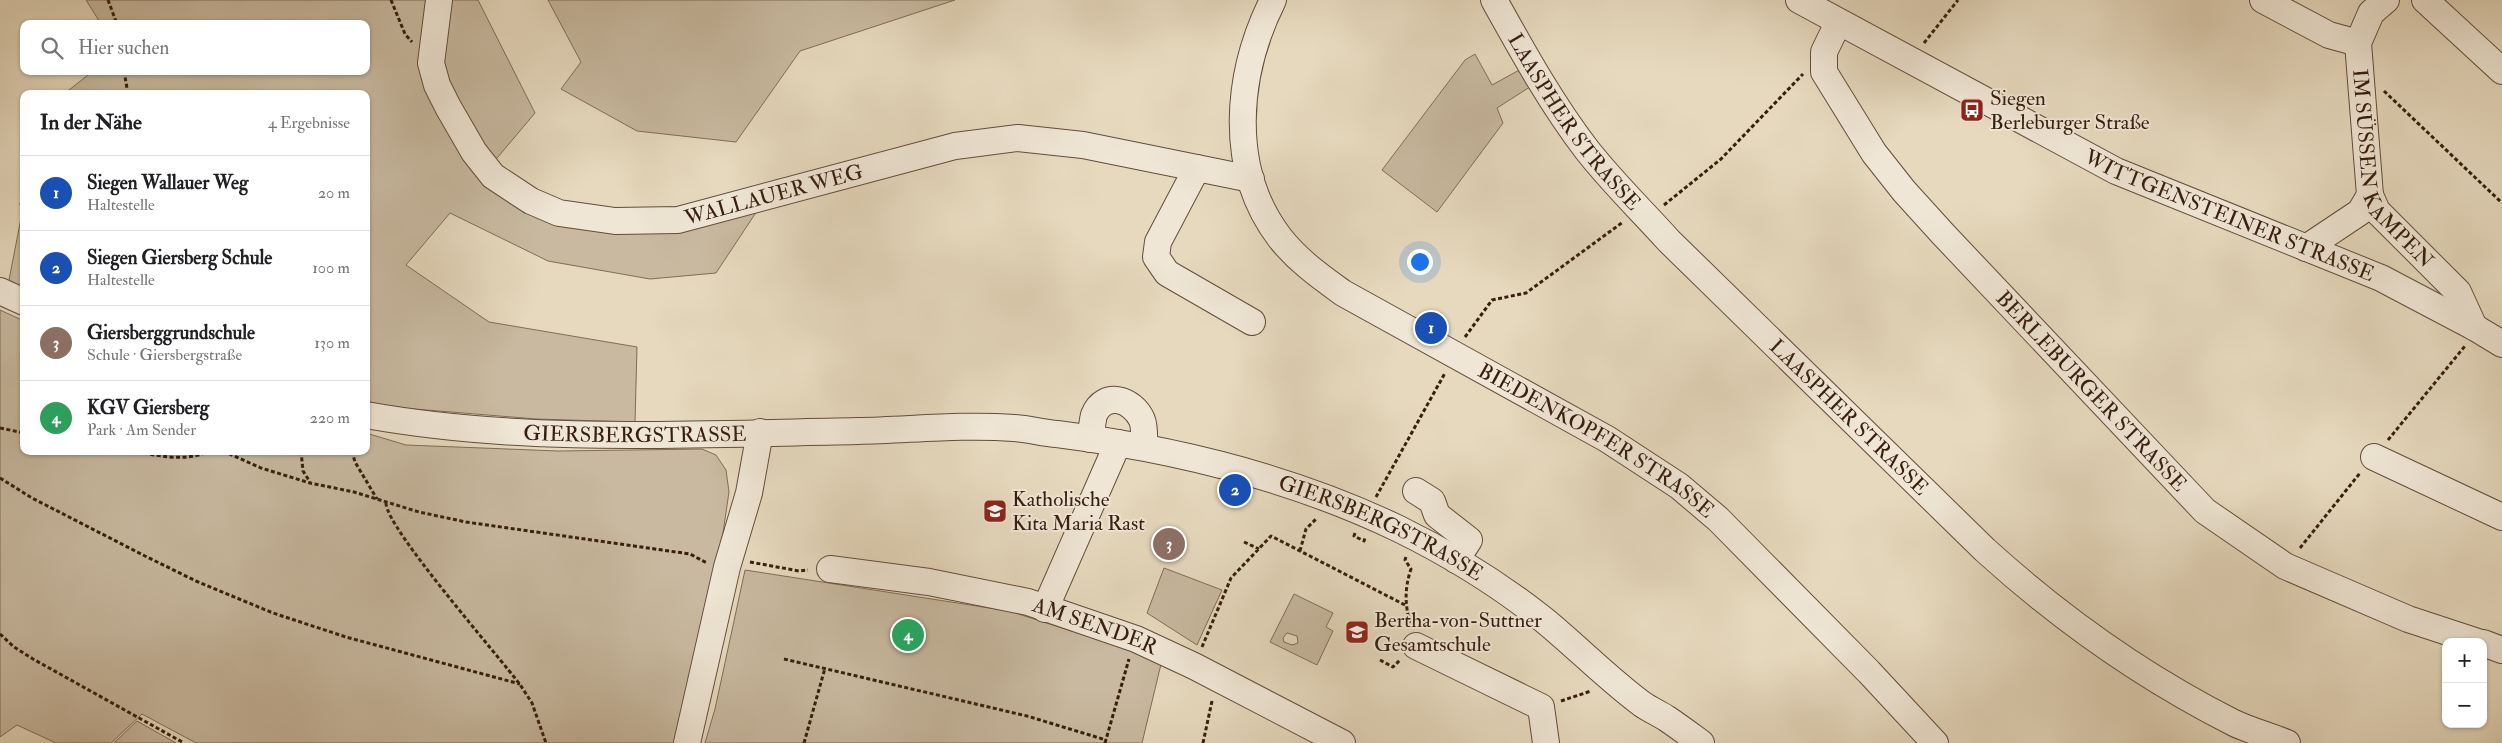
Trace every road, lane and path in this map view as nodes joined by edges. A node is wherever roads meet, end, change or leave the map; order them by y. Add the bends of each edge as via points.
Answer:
1 (108, 0) edge
2 (391, 0) edge
3 (439, 0) edge
4 (1273, 0) edge
5 (1494, 0) edge
6 (1799, 0) edge
7 (1958, 0) edge
8 (2263, 0) edge
9 (2386, 0) edge
10 (2425, 0) edge
11 (116, 20) edge
12 (1838, 23) junction
13 (1920, 49) dead end
14 (2359, 55) junction
15 (431, 63) junction
16 (2502, 71) edge
17 (125, 75) edge
18 (1798, 79) dead end
19 (127, 90) edge
20 (1198, 168) junction
21 (1250, 172) junction
22 (2370, 196) junction
23 (1666, 203) dead end
24 (2502, 203) edge
25 (1639, 209) junction
26 (2306, 248) junction
27 (0, 291) edge
28 (20, 300) edge
29 (1252, 322) dead end
30 (1472, 325) dead end
31 (2474, 327) junction
32 (2502, 344) edge
33 (1444, 377) dead end
34 (370, 416) edge
35 (0, 428) edge
36 (20, 432) edge
37 (750, 432) junction
38 (1090, 438) junction
39 (1118, 443) junction
40 (1144, 448) junction
41 (156, 455) edge
42 (202, 455) edge
43 (232, 455) edge
44 (301, 455) edge
45 (353, 455) edge
46 (2374, 457) dead end
47 (0, 478) edge
48 (310, 483) junction
49 (1416, 491) dead end
50 (1376, 497) dead end
51 (377, 500) junction
52 (386, 503) junction
53 (1322, 512) dead end
54 (2502, 517) edge
55 (1244, 542) dead end
56 (1259, 549) junction
57 (1300, 551) junction
58 (690, 554) dead end
59 (730, 558) junction
60 (1405, 560) dead end
61 (1456, 560) junction
62 (830, 569) joint
63 (1406, 584) dead end
64 (1405, 605) dead end
65 (1044, 609) junction
66 (0, 634) edge
67 (2466, 638) edge
68 (1136, 639) junction
69 (2487, 645) edge
70 (1416, 646) dead end
71 (2502, 650) edge
72 (784, 659) dead end
73 (825, 668) junction
74 (1205, 672) junction
75 (520, 684) junction
76 (1589, 692) dead end
77 (1566, 700) dead end
78 (1644, 705) junction
79 (1106, 741) edge
80 (184, 743) edge
81 (546, 743) edge
82 (687, 743) edge
83 (804, 743) edge
84 (1203, 743) edge
85 (1342, 743) edge
86 (1546, 743) edge
87 (1674, 743) edge
88 (1701, 743) edge
89 (1935, 743) edge
90 (2287, 743) edge

1 - 11 path
2 - 15 path via 405,34
3 - 15 street, WALLAUER WEG
4 - 21 street via 1255,40 1245,85 1241,115
5 - 25 street, LAASPHER STRASSE via 1537,78 1588,150
6 - 12 street, WITTGENSTEINER STRASSE
7 - 13 path
8 - 14 street
9 - 14 street, IM SÜSSEN KAMPEN via 2372,13
10 - 16 street
12 - 26 street, WITTGENSTEINER STRASSE via 2116,171
12 - 67 street, BERLEBURGER STRASSE via 1824,52 1824,72 1874,154 1943,234 2205,512 2285,566 2408,619
14 - 22 street, IM SÜSSEN KAMPEN
14 - 24 path
15 - 20 street, WALLAUER WEG via 448,107 474,152 493,176 531,201 559,213 586,218 637,222 678,220 955,146 1018,138 1083,145
17 - 19 path
18 - 23 path via 1721,159
20 - 21 street, WALLAUER WEG
20 - 29 street via 1158,242 1156,257 1168,273
21 - 89 street, BIEDENKOPFER STRASSE via 1256,198 1280,238 1304,264 1343,293 1590,429 1679,486 1718,519
22 - 26 street via 2360,212
22 - 31 street, IM SÜSSEN KAMPEN via 2377,211 2458,292
25 - 30 path via 1526,293 1492,300
25 - 90 street, LAASPHER STRASSE via 2027,588 2078,628 2173,689 2236,724
26 - 31 street, WITTGENSTEINER STRASSE via 2381,278
27 - 28 street
31 - 32 street, WITTGENSTEINER STRASSE
33 - 50 path
34 - 37 street, GIERSBERGSTRASSE via 522,433
35 - 36 path
37 - 38 street, GIERSBERGSTRASSE via 905,430 960,444 985,444 1048,433
37 - 59 street via 749,493
38 - 39 street, GIERSBERGSTRASSE
38 - 40 street via 1094,414 1103,404 1118,399 1131,404 1142,420
39 - 40 street, GIERSBERGSTRASSE
39 - 65 street
40 - 61 street, GIERSBERGSTRASSE via 1248,471 1314,493 1400,530
41 - 42 path via 180,459
43 - 48 path
44 - 48 path via 303,471
45 - 51 path
46 - 54 street
47 - 75 path via 145,556 273,613 346,638
48 - 51 path
49 - 61 street via 1432,501 1437,515 1469,540
51 - 52 path
52 - 58 path via 466,522
52 - 75 path via 386,510 394,523 428,570
53 - 57 path via 1306,529
55 - 56 path
56 - 57 path via 1271,536
56 - 74 path via 1231,578
57 - 64 path
59 - 62 path via 799,571
59 - 82 street
60 - 63 path via 1411,569
61 - 78 street, GIERSBERGSTRASSE via 1540,617
62 - 65 street, AM SENDER via 929,582 1028,602
65 - 68 street, AM SENDER
66 - 80 path via 33,659
68 - 74 street, AM SENDER
68 - 79 path
69 - 71 street
70 - 86 street via 1541,707
72 - 73 path
73 - 79 path via 1027,716
73 - 83 path
74 - 84 path
74 - 85 street, AM SENDER
75 - 81 path via 532,703
76 - 77 path
78 - 87 street, GIERSBERGSTRASSE via 1662,732
78 - 88 street, GIERSBERGSTRASSE

